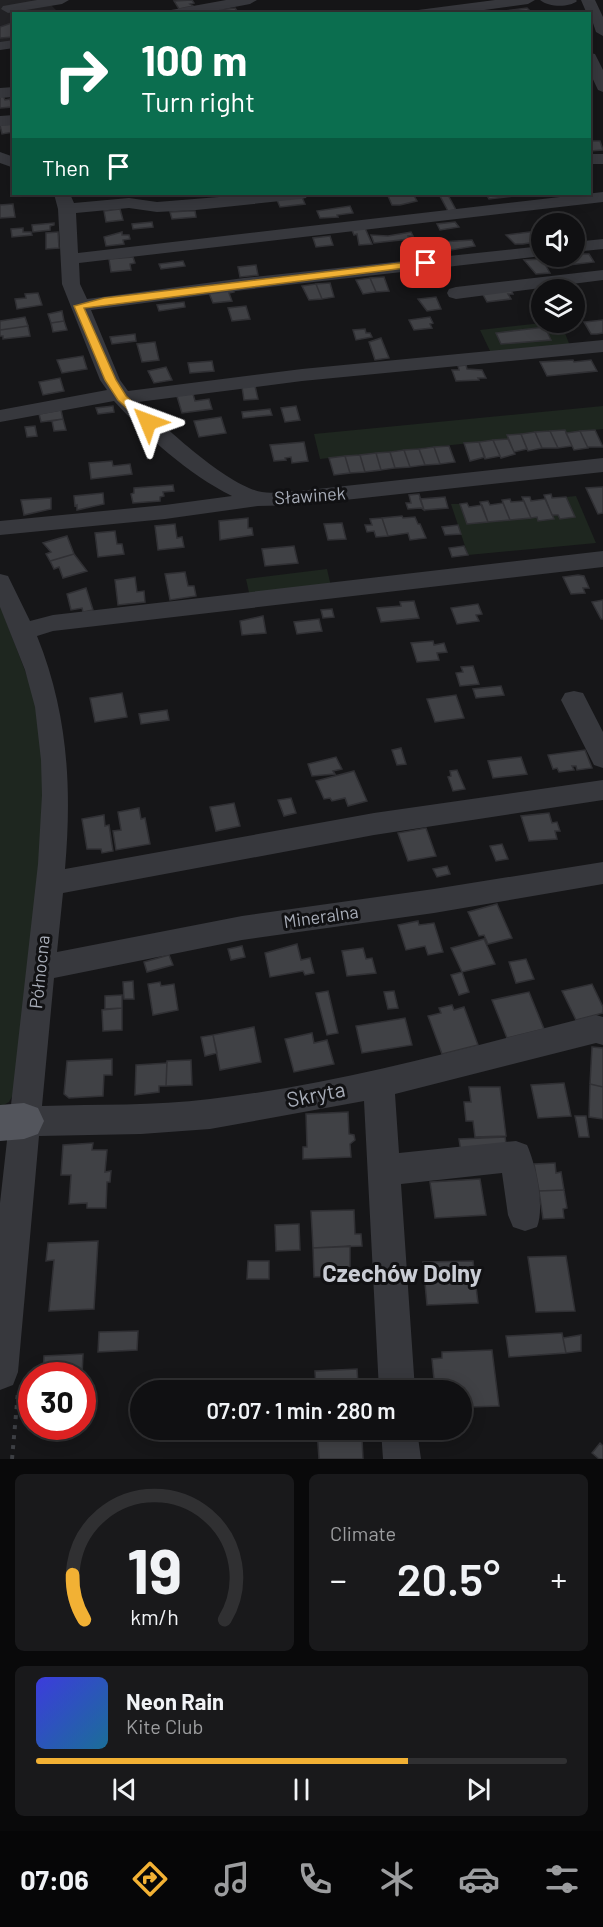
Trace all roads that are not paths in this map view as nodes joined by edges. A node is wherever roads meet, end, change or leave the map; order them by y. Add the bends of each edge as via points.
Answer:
1 (62, 0) edge
2 (250, 0) edge
3 (528, 0) edge
4 (547, 0) edge
5 (588, 0) edge
6 (570, 5) edge
7 (44, 6) edge
8 (4, 11) edge
9 (182, 12) edge
10 (434, 12) edge
11 (603, 32) edge
12 (591, 61) edge
13 (603, 88) edge
14 (180, 195) edge
15 (290, 195) edge
16 (603, 197) edge
17 (64, 201) edge
18 (129, 202) junction
19 (603, 244) edge
20 (585, 246) edge
21 (531, 252) edge
22 (69, 259) junction
23 (603, 275) edge
24 (456, 293) dead end
25 (79, 306) junction
26 (603, 346) edge
27 (121, 396) junction
28 (0, 416) edge
29 (603, 465) edge
30 (258, 499) junction
31 (0, 528) edge
32 (603, 559) edge
33 (0, 582) edge
34 (23, 631) junction
35 (574, 700) dead end
36 (603, 758) edge
37 (603, 790) edge
38 (603, 873) edge
39 (49, 884) junction
40 (40, 969) junction
41 (603, 1031) edge
42 (380, 1083) junction
43 (12, 1122) edge
44 (384, 1170) junction
45 (525, 1215) dead end
46 (0, 1372) edge
47 (396, 1380) edge
48 (400, 1440) edge
49 (402, 1459) edge

1 - 7 street
2 - 9 street
3 - 10 street
4 - 6 street
5 - 11 street
7 - 8 street
12 - 13 street
14 - 18 street
15 - 18 street via 186,206 157,207
16 - 22 street
17 - 18 street
17 - 22 street, Sławinek
19 - 20 street
21 - 25 street
22 - 25 street, Sławinek via 71,284
23 - 24 street
25 - 27 street, Sławinek via 110,380
26 - 27 street
27 - 28 street
27 - 30 street, Sławinek via 207,472
29 - 30 street, Sławinek via 299,498
30 - 31 street
32 - 34 street via 76,620
33 - 34 street, Północna
34 - 39 street, Północna via 41,679 51,724 55,792
35 - 36 street
37 - 39 street via 374,824
38 - 40 street, Mineralna via 434,902 243,928
39 - 40 street, Północna
40 - 43 street, Północna
41 - 42 street, Skryta via 596,1029
42 - 43 street, Skryta via 208,1114
42 - 44 street
43 - 46 street, Północna
44 - 45 street via 516,1156
44 - 47 street
48 - 49 street

